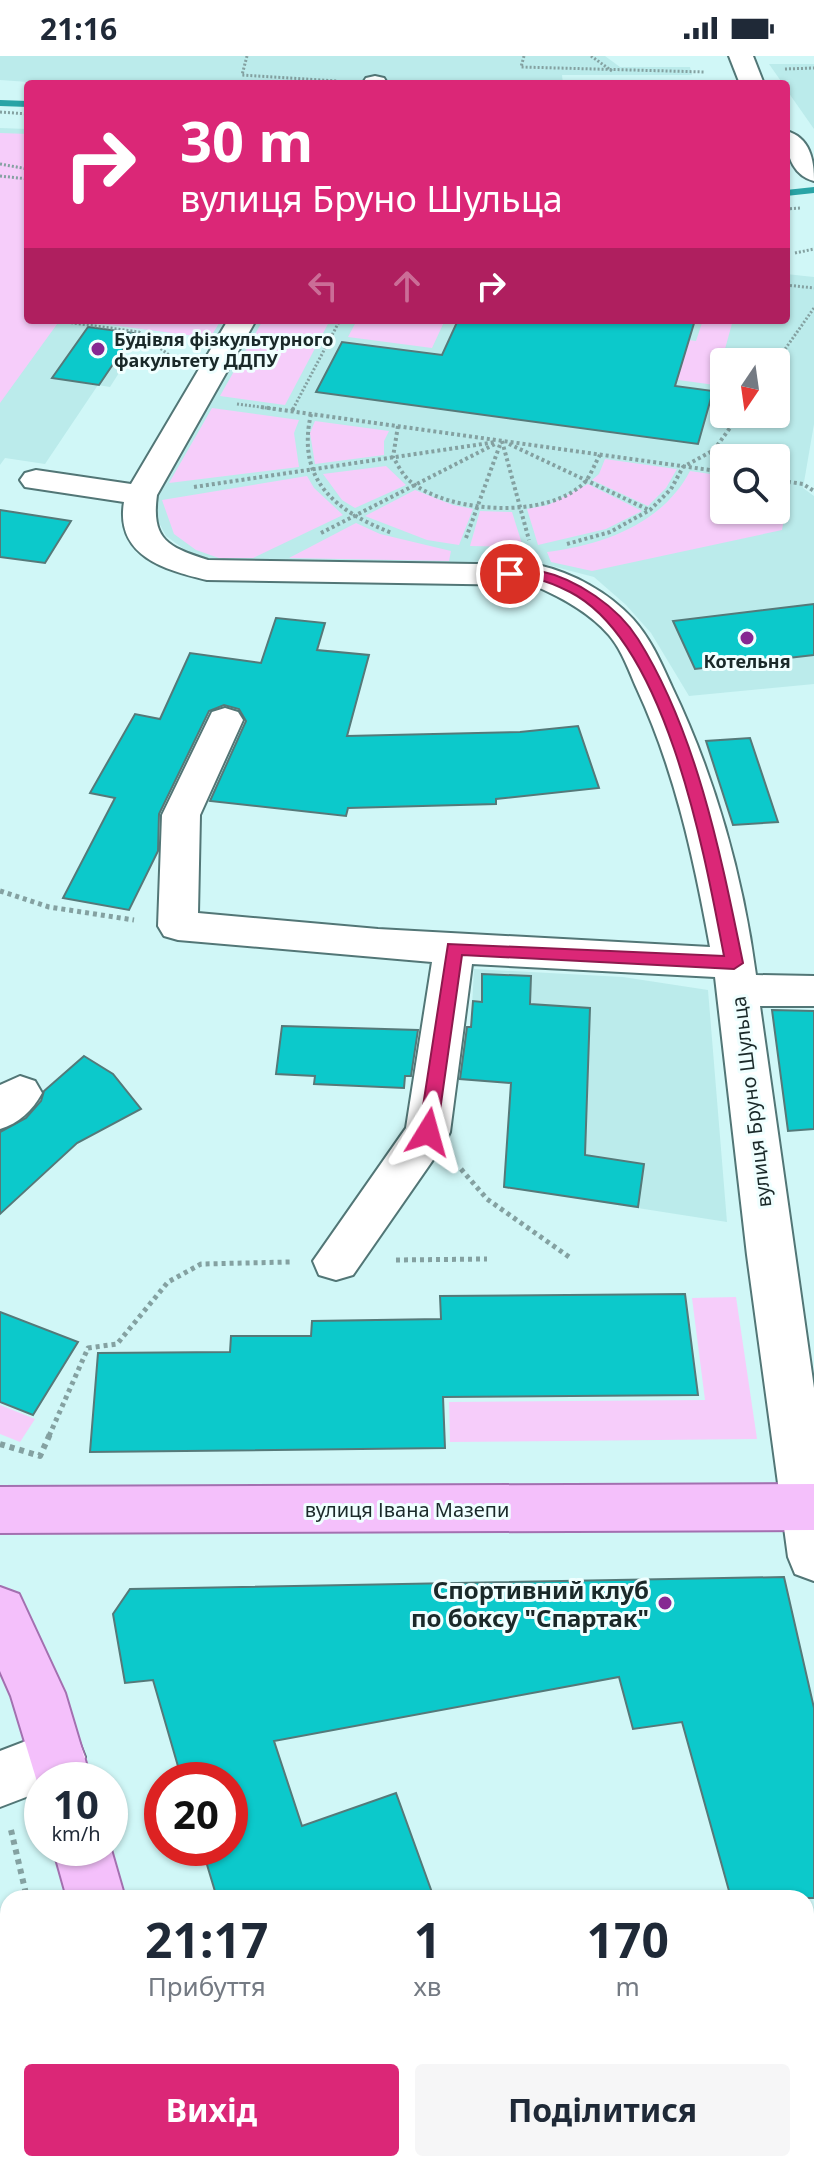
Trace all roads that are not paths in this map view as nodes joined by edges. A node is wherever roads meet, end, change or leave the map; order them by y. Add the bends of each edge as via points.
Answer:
1 (798, 145) edge
2 (814, 173) edge
3 (240, 324) edge
4 (36, 480) dead end
5 (141, 495) junction
6 (225, 720) dead end
7 (454, 948) junction
8 (736, 977) junction
9 (814, 991) edge
10 (336, 1261) road end
11 (810, 1507) edge
12 (0, 1510) edge
13 (814, 1557) edge
14 (0, 1612) edge
15 (58, 1762) edge
16 (24, 1790) edge
17 (5, 1802) edge
18 (87, 1866) edge
19 (94, 1890) edge

1 - 2 street
3 - 5 street
4 - 5 street
5 - 8 street, вулиця Бруно Шульца via 138,523 147,541 187,565 245,572 538,575 577,590 609,615 631,640 674,725 713,863
6 - 7 street via 181,815 178,926
7 - 8 street
7 - 10 street via 428,1132
8 - 9 street
8 - 11 street, вулиця Бруно Шульца via 770,1255
11 - 12 main road, вулиця Івана Мазепи
11 - 13 street, вулиця Бруно Шульца
14 - 15 main road via 38,1693
16 - 17 street
18 - 19 main road

